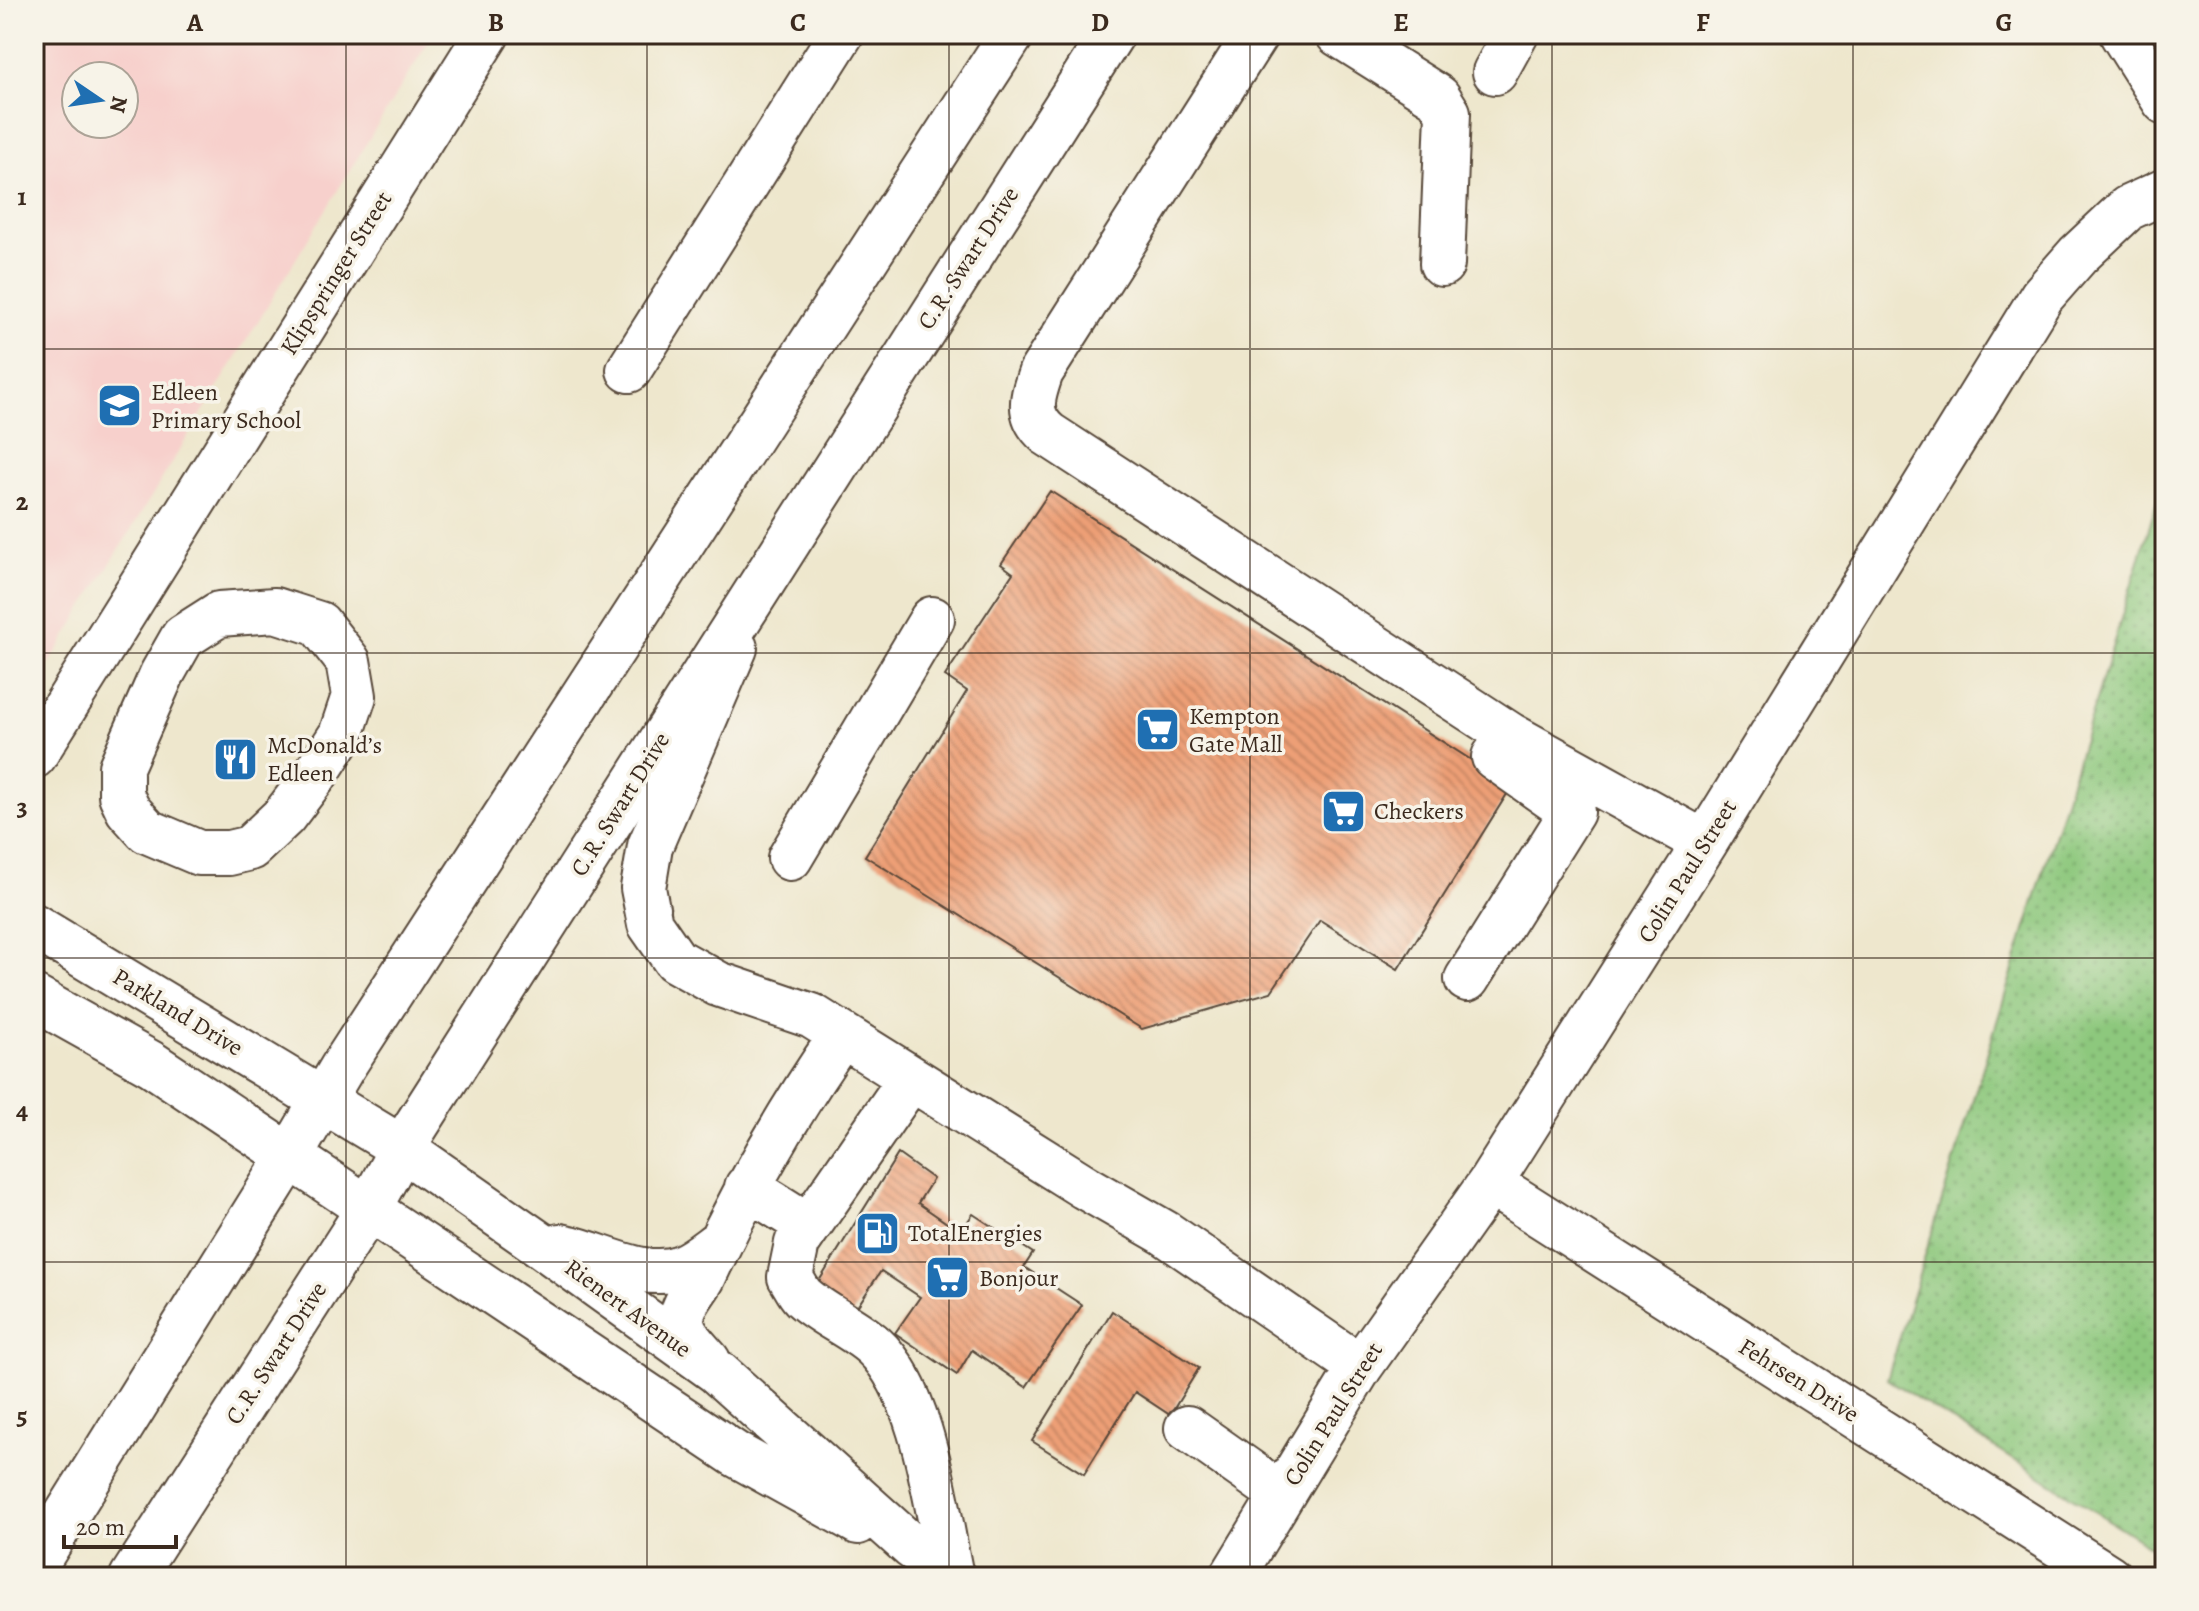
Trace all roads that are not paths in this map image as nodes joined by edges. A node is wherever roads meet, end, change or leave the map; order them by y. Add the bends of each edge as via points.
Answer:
1 (487, 34) edge
2 (841, 34) edge
3 (1012, 34) edge
4 (1112, 34) edge
5 (1256, 34) edge
6 (1338, 34) edge
7 (1516, 34) edge
8 (2122, 34) edge
9 (1495, 72) dead end
10 (2165, 102) edge
11 (2165, 191) edge
12 (1442, 264) dead end
13 (629, 370) dead end
14 (770, 567) junction
15 (131, 602) junction
16 (932, 619) dead end
17 (183, 637) junction
18 (1510, 735) junction
19 (34, 756) edge
20 (1705, 843) junction
21 (790, 858) dead end
22 (34, 926) edge
23 (1467, 979) dead end
24 (34, 998) edge
25 (842, 1035) junction
26 (911, 1078) junction
27 (322, 1100) junction
28 (402, 1148) junction
29 (290, 1156) junction
30 (1490, 1183) junction
31 (747, 1187) junction
32 (369, 1208) junction
33 (809, 1226) junction
34 (538, 1243) junction
35 (718, 1243) junction
36 (1360, 1367) junction
37 (716, 1371) junction
38 (1187, 1428) dead end
39 (1282, 1495) junction
40 (911, 1546) junction
41 (34, 1567) edge
42 (952, 1576) edge
43 (132, 1577) edge
44 (1232, 1577) edge
45 (2109, 1577) edge

1 - 15 street, Klipspringer Street
2 - 13 street
3 - 27 street
4 - 14 street, C.R. Swart Drive
5 - 18 street via 1041,372 1033,392 1036,424
6 - 12 street via 1438,97 1448,113
7 - 9 street
8 - 10 street
11 - 20 street, Colin Paul Street via 2128,208 2042,296
14 - 25 street via 650,846 643,888 650,924 675,960 718,984 812,1016
14 - 28 street, C.R. Swart Drive
15 - 17 street
15 - 19 street, Klipspringer Street
16 - 21 street
17 - 17 street via 219,614 275,610 319,624 348,661 354,696 341,735 284,816 250,848 199,853 173,844 147,831 121,795 121,767
18 - 20 street
18 - 23 street via 1494,757 1572,812
20 - 30 street, Colin Paul Street
22 - 27 street, Parkland Drive
24 - 29 street via 152,1064
25 - 26 street
25 - 31 street
26 - 33 street
26 - 36 street via 1165,1233
27 - 28 street, Rienert Avenue
27 - 29 street
28 - 32 street, C.R. Swart Drive
28 - 34 street, Rienert Avenue
29 - 32 street, Rienert Avenue
29 - 41 street
30 - 36 street, Colin Paul Street
30 - 45 street, Fehrsen Drive
31 - 33 street
31 - 35 street
32 - 40 street, Rienert Avenue via 735,1454
32 - 43 street, C.R. Swart Drive
33 - 42 street via 797,1243 790,1277 801,1296 875,1347 900,1382 919,1431
34 - 35 street via 651,1271 684,1267
34 - 37 street, Rienert Avenue
35 - 37 street via 682,1318 689,1337
36 - 39 street, Colin Paul Street
37 - 40 street, Rienert Avenue
38 - 39 street
39 - 44 street, Colin Paul Street
40 - 42 street, Rienert Avenue

